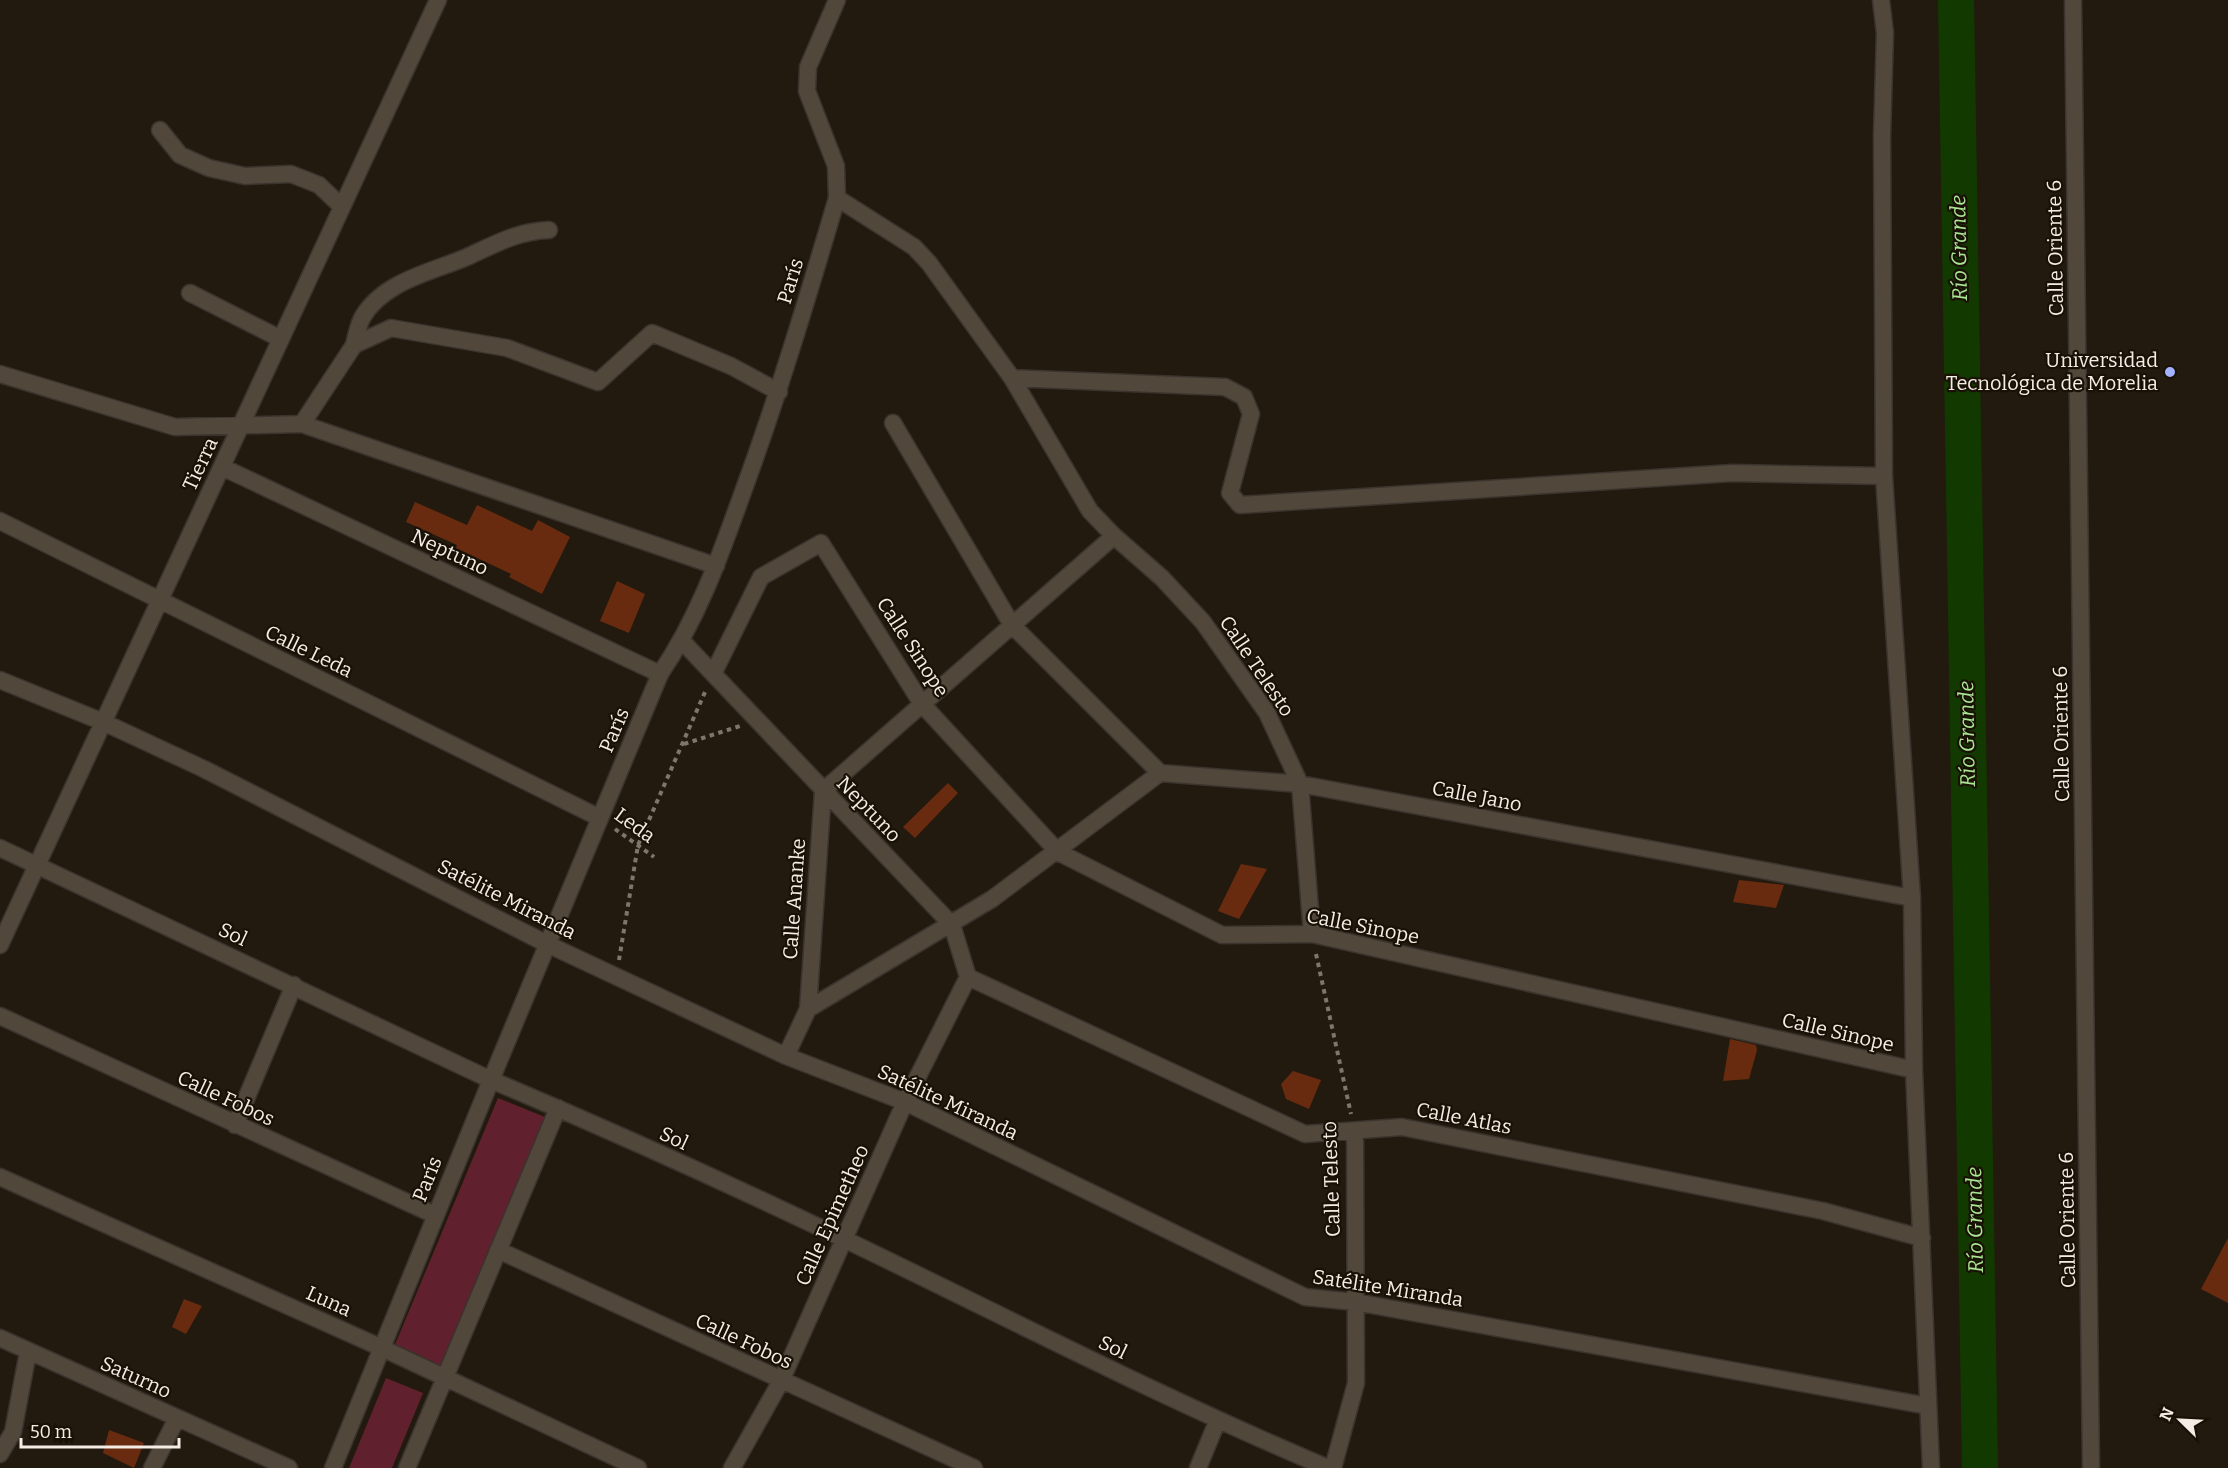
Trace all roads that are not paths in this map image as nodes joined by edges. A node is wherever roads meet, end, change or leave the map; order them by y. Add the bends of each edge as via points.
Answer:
1 (438, 0) edge
2 (837, 0) edge
3 (1881, 0) edge
4 (2073, 0) edge
5 (160, 130) dead end
6 (837, 198) junction
7 (342, 207) junction
8 (549, 230) dead end
9 (190, 293) dead end
10 (281, 339) junction
11 (354, 345) junction
12 (0, 374) edge
13 (1012, 378) junction
14 (779, 392) junction
15 (893, 423) dead end
16 (242, 424) junction
17 (303, 424) junction
18 (222, 467) junction
19 (1884, 476) junction
20 (0, 521) edge
21 (1114, 536) junction
22 (717, 567) junction
23 (159, 600) junction
24 (1012, 625) junction
25 (682, 641) junction
26 (660, 674) junction
27 (713, 674) junction
28 (0, 680) edge
29 (922, 704) junction
30 (103, 722) junction
31 (1160, 773) junction
32 (1300, 784) junction
33 (823, 791) junction
34 (600, 818) junction
35 (0, 848) edge
36 (1058, 852) junction
37 (37, 865) junction
38 (1912, 898) junction
39 (952, 925) junction
40 (1312, 934) junction
41 (547, 944) junction
42 (0, 945) edge
43 (968, 977) junction
44 (294, 986) junction
45 (808, 1009) junction
46 (0, 1016) edge
47 (786, 1056) junction
48 (1914, 1070) junction
49 (491, 1080) junction
50 (905, 1102) junction
51 (558, 1108) junction
52 (235, 1125) junction
53 (1355, 1132) junction
54 (0, 1177) edge
55 (435, 1215) junction
56 (1922, 1238) junction
57 (844, 1240) junction
58 (498, 1250) junction
59 (1355, 1302) junction
60 (0, 1338) edge
61 (382, 1348) junction
62 (28, 1352) junction
63 (445, 1378) junction
64 (781, 1381) junction
65 (1928, 1406) junction
66 (177, 1418) junction
67 (1217, 1422) junction
68 (0, 1454) edge
69 (152, 1468) edge
70 (289, 1468) edge
71 (333, 1468) edge
72 (407, 1468) edge
73 (638, 1468) edge
74 (732, 1468) edge
75 (974, 1468) edge
76 (1198, 1468) edge
77 (1331, 1468) edge
78 (1931, 1468) edge
79 (2091, 1468) edge

1 - 7 street, Tierra
2 - 6 street, París via 808,67 807,91 836,166
3 - 19 street via 1885,33
4 - 79 street, Calle Oriente 6
5 - 7 street via 180,154 209,168 245,176 291,174 319,185
6 - 13 street, Calle Telesto via 914,247
6 - 14 street, París
7 - 10 street, Tierra
8 - 11 street via 502,239 466,257 417,273 383,296 362,318
9 - 10 street
10 - 16 street, Tierra
11 - 14 street via 391,328 507,348 598,382 652,333 731,366
11 - 17 street
12 - 16 street via 175,427
13 - 19 street via 1225,387 1244,398 1251,414 1230,493 1240,505 1732,473
13 - 21 street, Calle Telesto via 1090,510
14 - 22 street, París
15 - 24 street
16 - 17 street
16 - 18 street, Tierra
17 - 22 street
18 - 23 street, Tierra
18 - 26 street, Neptuno
19 - 38 street
20 - 23 street, Calle Leda
21 - 24 street
21 - 32 street, Calle Telesto via 1162,578 1203,622 1268,713
22 - 25 street, París
23 - 30 street, Tierra
23 - 34 street, Calle Leda
24 - 29 street
24 - 31 street
25 - 26 street, París
25 - 27 street, Neptuno
26 - 34 street, París
27 - 29 street, Calle Sinope via 761,577 821,543
27 - 33 street, Neptuno
28 - 30 street, Satélite Miranda
29 - 33 street
29 - 36 street, Calle Sinope
30 - 37 street, Tierra
30 - 41 street, Satélite Miranda via 204,769
31 - 32 street, Calle Jano
31 - 36 street
32 - 38 street, Calle Jano
32 - 40 street, Calle Telesto
33 - 39 street, Neptuno
33 - 45 street, Calle Ananke
34 - 41 street, París
35 - 37 street, Sol
36 - 39 street
36 - 40 street, Calle Sinope via 1222,935
37 - 42 street, Tierra
37 - 44 street, Sol
38 - 48 street
39 - 43 street
39 - 45 street
40 - 48 street, Calle Sinope
41 - 47 street, Satélite Miranda
41 - 49 street, París
43 - 50 street, Calle Epimetheo
43 - 53 street, Calle Atlas via 1305,1134
44 - 49 street, Sol
44 - 52 street
45 - 47 street
46 - 52 street, Calle Fobos
47 - 50 street, Satélite Miranda
48 - 56 street
49 - 51 street, Sol
49 - 55 street, París
50 - 57 street, Calle Epimetheo
50 - 59 street, Satélite Miranda via 1305,1297
51 - 57 street, Sol
51 - 58 street
52 - 55 street, Calle Fobos
53 - 56 street, Calle Atlas via 1402,1127 1823,1211
53 - 59 street, Calle Telesto
54 - 61 street, Luna
55 - 61 street, París
56 - 65 street
57 - 64 street, Calle Epimetheo
57 - 67 street, Sol
58 - 63 street
58 - 64 street, Calle Fobos
59 - 65 street, Satélite Miranda
59 - 77 street, Calle Telesto via 1356,1383
60 - 62 street, Saturno
61 - 63 street, Luna
61 - 71 street, París
62 - 66 street, Saturno
62 - 68 street via 15,1425
63 - 72 street
63 - 73 street, Luna
64 - 74 street, Calle Epimetheo
64 - 75 street, Calle Fobos
65 - 78 street
66 - 69 street
66 - 70 street, Saturno
67 - 76 street
67 - 77 street, Sol

